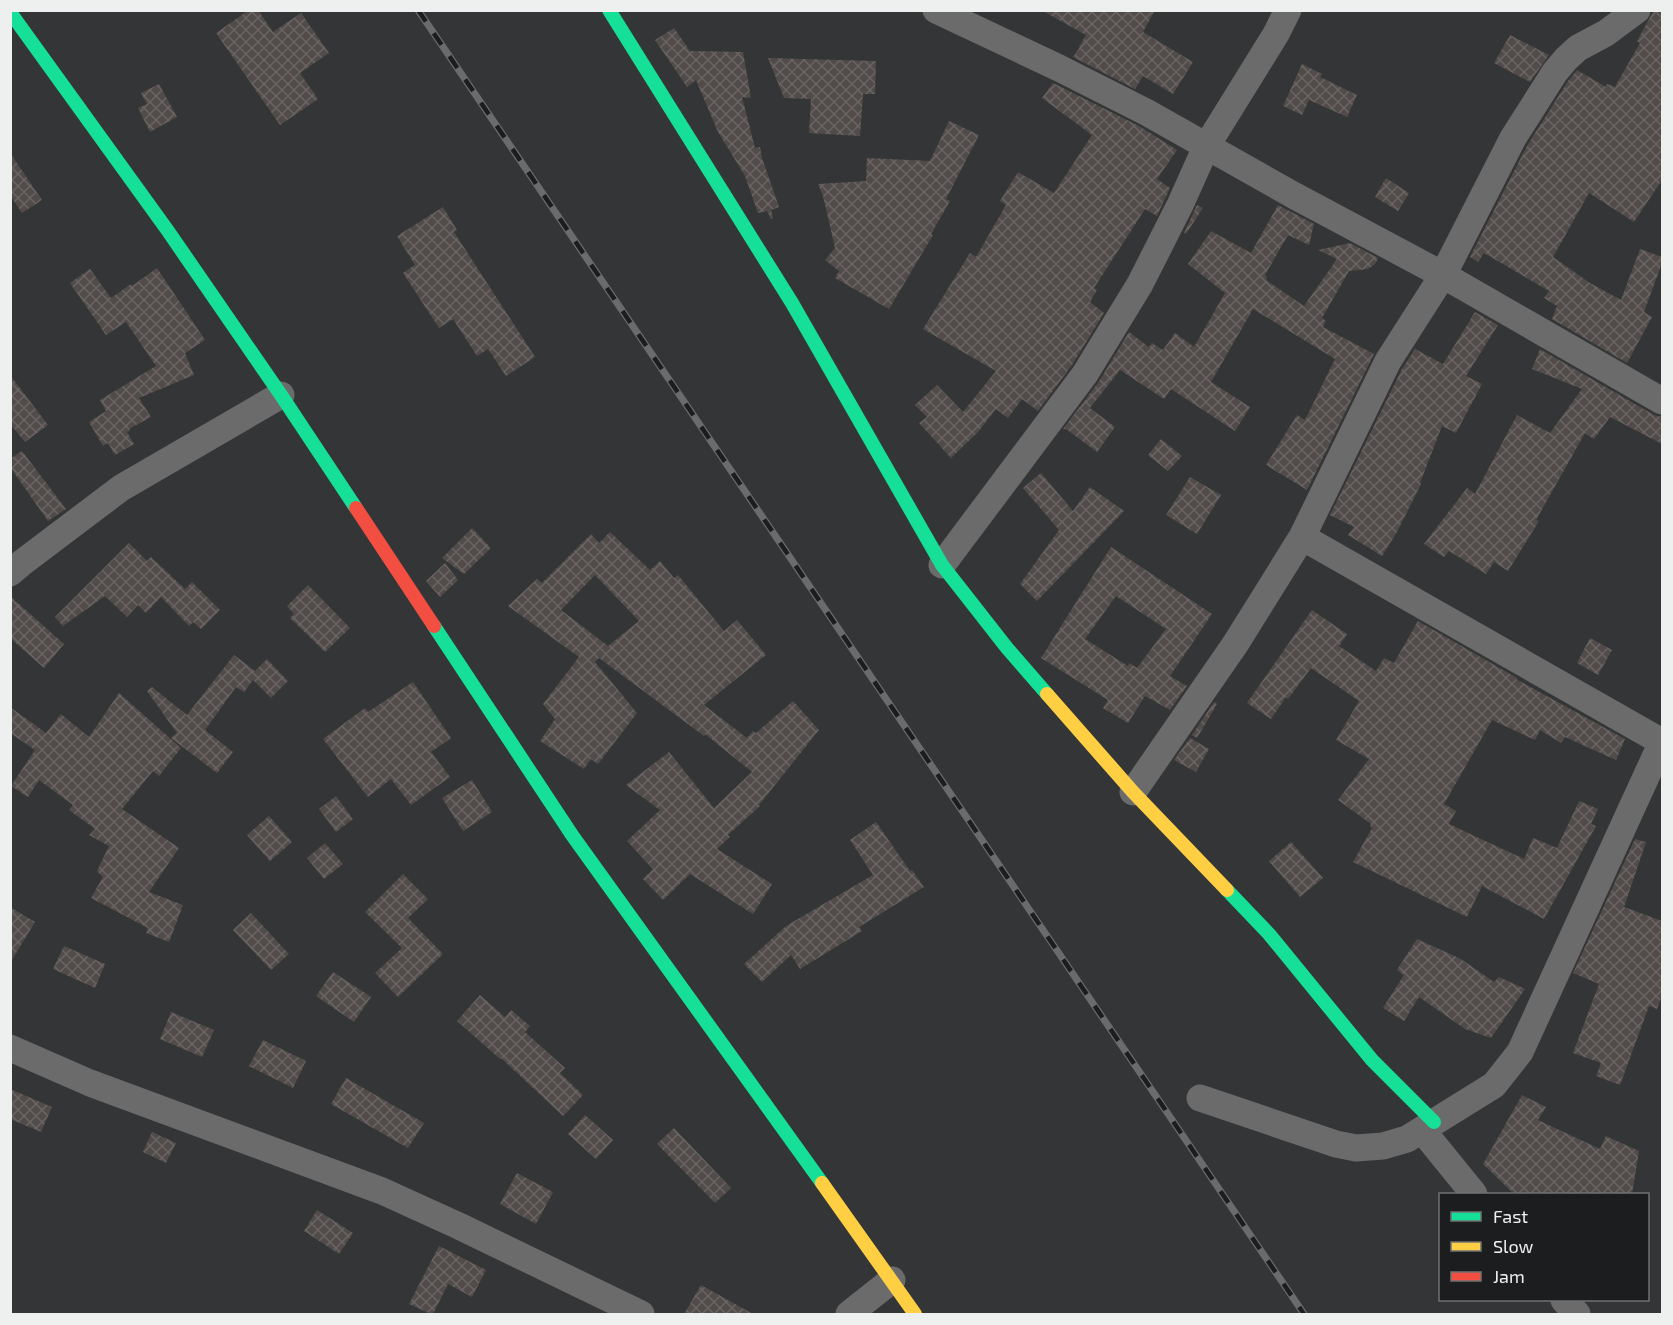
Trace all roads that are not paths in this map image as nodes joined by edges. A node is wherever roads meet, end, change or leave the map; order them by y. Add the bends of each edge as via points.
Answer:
1 (609, 10) edge
2 (936, 10) edge
3 (1288, 10) edge
4 (1637, 10) edge
5 (10, 12) edge
6 (1206, 147) junction
7 (1443, 275) junction
8 (281, 395) junction
9 (1662, 401) edge
10 (1302, 537) junction
11 (942, 565) junction
12 (10, 573) edge
13 (1662, 742) edge
14 (1132, 792) junction
15 (10, 1048) edge
16 (1200, 1098) dead end
17 (1428, 1126) junction
18 (1473, 1193) edge
19 (892, 1280) junction
20 (1566, 1301) edge
21 (641, 1314) edge
22 (849, 1314) edge
23 (915, 1314) edge
24 (1577, 1314) edge

1 - 11 street via 792,303
2 - 6 street via 1059,68
3 - 6 street
4 - 7 street via 1578,48 1555,72 1513,138
5 - 8 street
6 - 7 street
6 - 11 street via 1140,284 1085,374
7 - 9 street
7 - 10 street via 1388,361
8 - 12 street via 121,488
8 - 19 street via 572,835
10 - 13 street
10 - 14 street via 1236,643
11 - 14 street via 1007,648
13 - 17 street via 1520,1052 1494,1085
14 - 17 street via 1269,934
15 - 21 street via 90,1083 382,1191
16 - 17 street via 1319,1140 1356,1148 1407,1139
17 - 18 street
19 - 22 street
19 - 23 street
20 - 24 street

